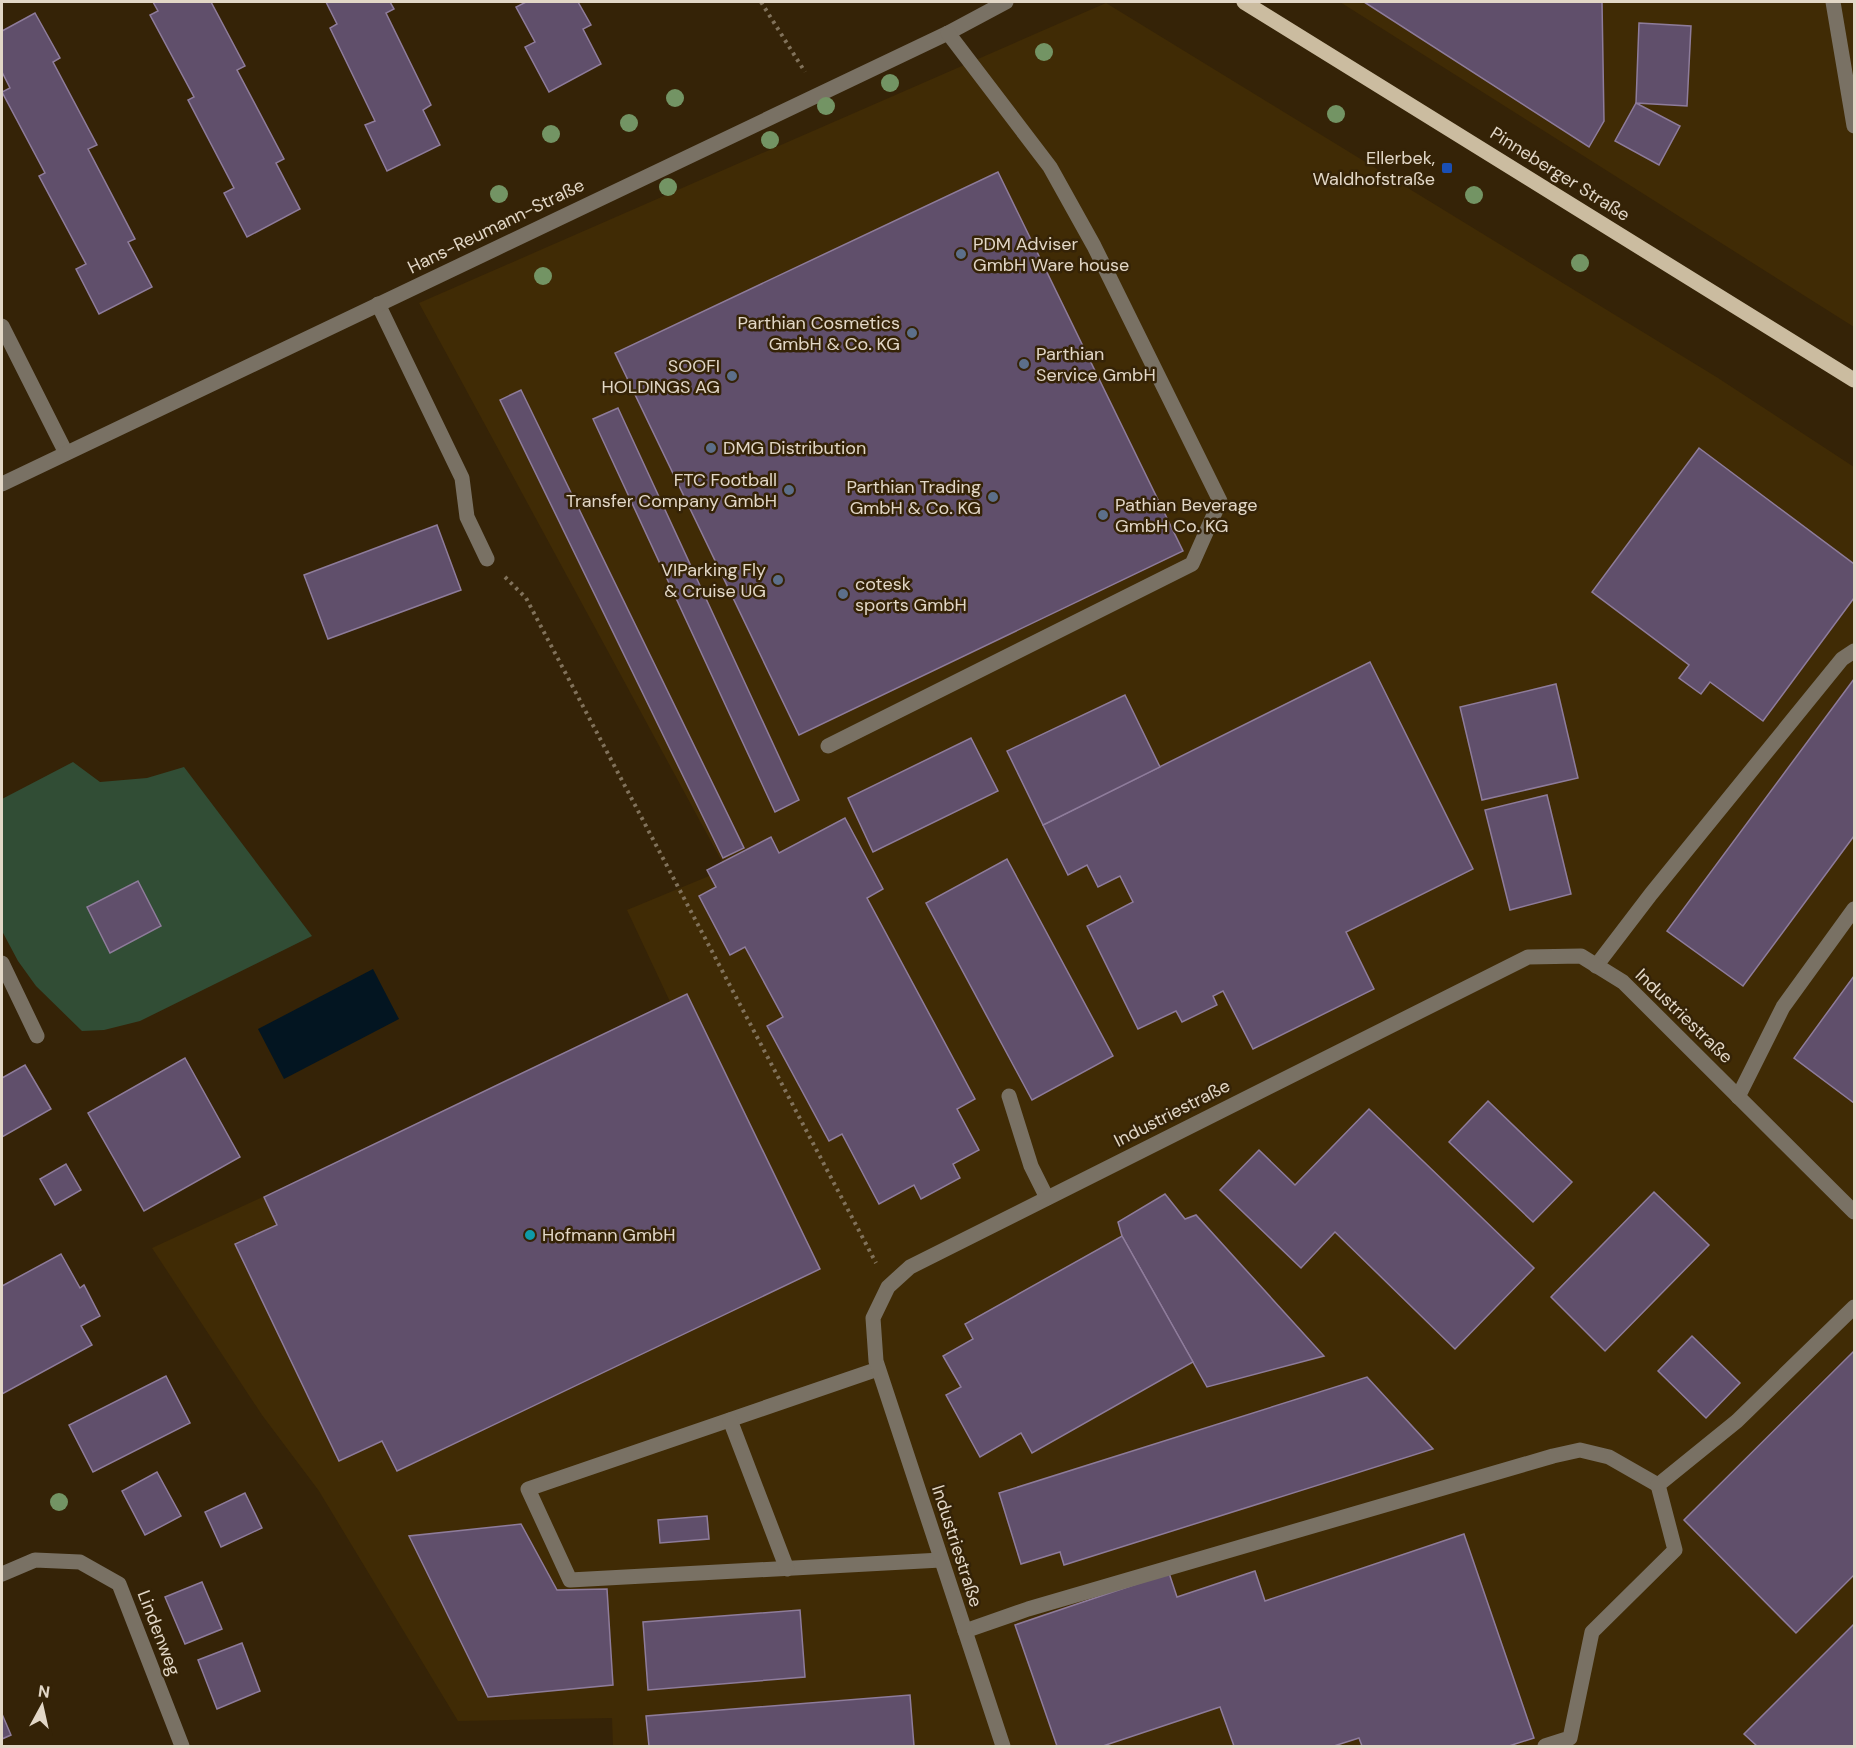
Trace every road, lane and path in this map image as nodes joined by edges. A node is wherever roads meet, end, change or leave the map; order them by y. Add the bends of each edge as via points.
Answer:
1 (761, 2) edge
2 (1006, 2) edge
3 (1244, 2) edge
4 (1833, 2) edge
5 (948, 33) junction
6 (821, 93) junction
7 (1854, 126) edge
8 (378, 304) junction
9 (2, 326) edge
10 (1854, 380) edge
11 (66, 453) junction
12 (2, 484) edge
13 (488, 560) joint
14 (1854, 651) edge
15 (828, 746) dead end
16 (1854, 909) edge
17 (2, 963) edge
18 (1596, 966) junction
19 (37, 1036) dead end
20 (1009, 1096) dead end
21 (1738, 1097) junction
22 (1047, 1198) junction
23 (1854, 1212) edge
24 (888, 1287) junction
25 (1854, 1307) edge
26 (878, 1369) junction
27 (730, 1420) junction
28 (1658, 1485) junction
29 (941, 1560) junction
30 (787, 1569) junction
31 (2, 1574) edge
32 (965, 1631) junction
33 (182, 1746) edge
34 (1003, 1746) edge
35 (1545, 1746) edge

1 - 6 path
2 - 5 street, Hans-Reumann-Straße
3 - 10 main road, Pinneberger Straße
4 - 7 street
5 - 6 street, Hans-Reumann-Straße
5 - 15 street via 1050,167 1094,246 1220,501 1192,564
6 - 8 street, Hans-Reumann-Straße
8 - 11 street, Hans-Reumann-Straße
8 - 13 street via 462,478 467,517
9 - 11 street
11 - 12 street, Hans-Reumann-Straße
13 - 24 path via 526,598
14 - 18 street via 1842,659
16 - 21 street via 1783,1007
17 - 19 street
18 - 21 street, Industriestraße via 1623,982
18 - 22 street, Industriestraße via 1581,956 1528,957
20 - 22 street via 1030,1166
21 - 23 street, Industriestraße
22 - 24 street, Industriestraße via 910,1267
24 - 26 street, Industriestraße via 873,1318
25 - 28 street via 1737,1421
26 - 27 street
26 - 29 street, Industriestraße
27 - 30 street
27 - 30 street via 528,1489 570,1580
28 - 32 street via 1609,1457 1580,1450 1498,1470 1060,1599
28 - 35 street via 1676,1550 1592,1632 1570,1738
29 - 30 street
29 - 32 street, Industriestraße
31 - 33 street, Lindenweg via 35,1560 80,1562 119,1584
32 - 34 street, Industriestraße

